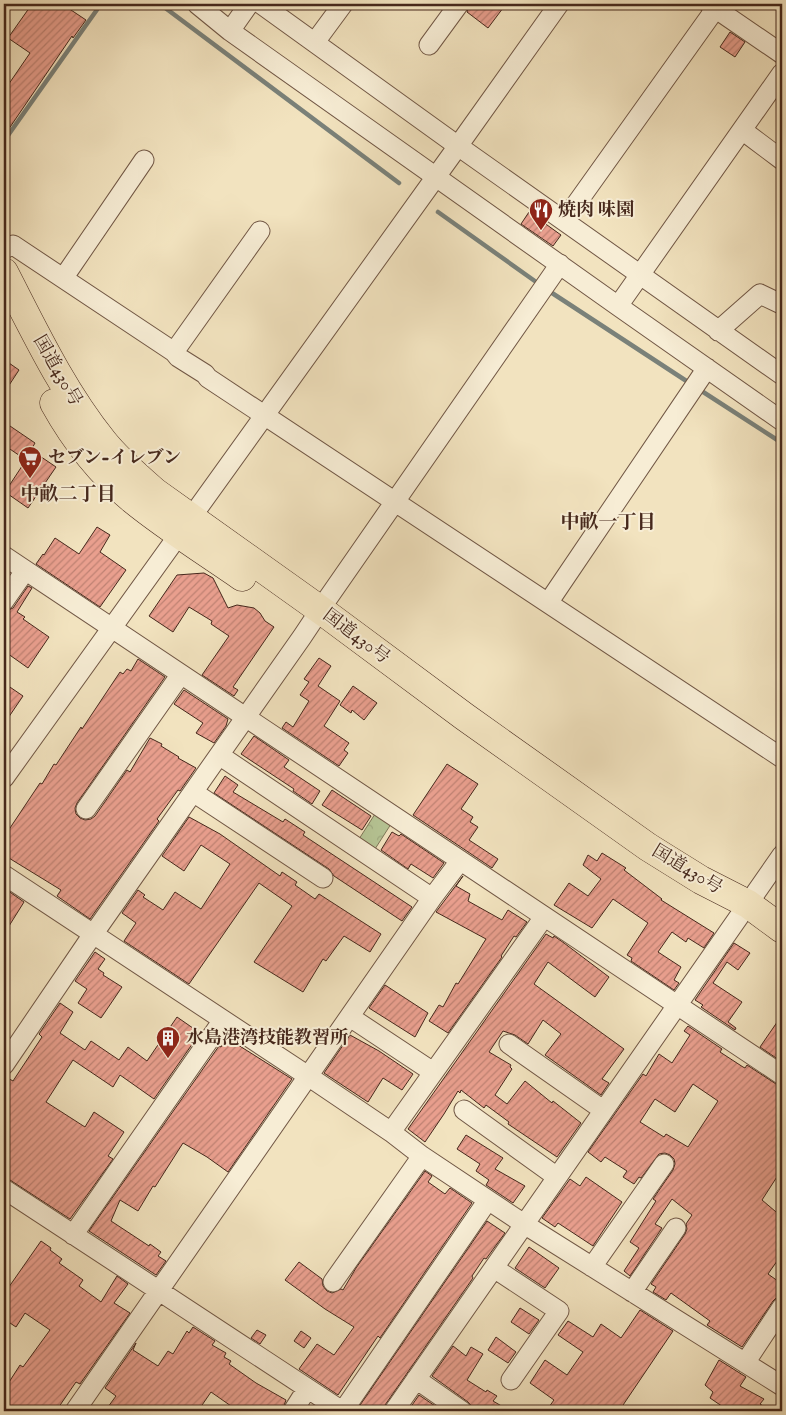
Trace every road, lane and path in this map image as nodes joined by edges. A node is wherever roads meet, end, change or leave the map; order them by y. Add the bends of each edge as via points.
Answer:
1 (197, 4) edge
2 (253, 4) edge
3 (343, 4) edge
4 (459, 4) edge
5 (559, 4) edge
6 (713, 6) edge
7 (230, 31) junction
8 (315, 42) junction
9 (429, 45) dead end
10 (782, 54) edge
11 (782, 72) edge
12 (746, 133) junction
13 (458, 146) junction
14 (144, 160) dead end
15 (782, 160) edge
16 (436, 177) junction
17 (564, 221) junction
18 (260, 230) dead end
19 (4, 249) edge
20 (560, 264) junction
21 (4, 272) edge
22 (64, 277) junction
23 (640, 279) junction
24 (781, 304) edge
25 (618, 306) junction
26 (4, 308) edge
27 (718, 330) junction
28 (174, 352) junction
29 (782, 375) edge
30 (699, 380) junction
31 (265, 416) junction
32 (782, 421) edge
33 (391, 499) junction
34 (186, 526) junction
35 (4, 556) edge
36 (25, 571) junction
37 (4, 602) edge
38 (548, 603) junction
39 (315, 618) junction
40 (112, 628) junction
41 (181, 674) junction
42 (245, 718) junction
43 (219, 756) junction
44 (782, 758) edge
45 (4, 778) edge
46 (194, 792) junction
47 (86, 809) dead end
48 (782, 855) edge
49 (460, 861) junction
50 (4, 875) edge
51 (323, 878) dead end
52 (432, 898) junction
53 (743, 912) junction
54 (544, 917) junction
55 (782, 928) edge
56 (94, 935) junction
57 (782, 949) edge
58 (676, 1005) junction
59 (350, 1017) junction
60 (224, 1020) junction
61 (509, 1044) dead end
62 (4, 1065) edge
63 (433, 1072) junction
64 (782, 1075) edge
65 (308, 1076) junction
66 (464, 1110) dead end
67 (604, 1110) junction
68 (391, 1132) junction
69 (422, 1156) junction
70 (664, 1164) dead end
71 (557, 1177) junction
72 (4, 1188) edge
73 (488, 1200) junction
74 (524, 1224) junction
75 (676, 1228) dead end
76 (73, 1235) junction
77 (592, 1267) junction
78 (494, 1268) junction
79 (334, 1282) dead end
80 (632, 1292) junction
81 (155, 1295) junction
82 (782, 1308) edge
83 (745, 1363) junction
84 (416, 1380) junction
85 (512, 1380) dead end
86 (782, 1386) edge
87 (302, 1397) edge
88 (74, 1411) edge
89 (342, 1411) edge
90 (394, 1411) edge
91 (462, 1411) edge

1 - 7 street
2 - 7 street
2 - 8 street
3 - 8 street
4 - 9 street
5 - 13 street
6 - 10 street
6 - 17 street
7 - 16 street
8 - 13 street
11 - 12 street
12 - 15 street
12 - 23 street
13 - 16 street
13 - 17 street
14 - 22 street
16 - 20 street
16 - 31 street
17 - 23 street
18 - 28 street
19 - 22 street via 13,245
20 - 25 street
20 - 33 street
21 - 34 highway, 国道430号 via 79,409 104,443
22 - 28 street
23 - 25 street
23 - 27 street
24 - 27 street via 760,294
25 - 30 street
26 - 34 highway, 国道430号 via 80,445 133,500
27 - 29 street
28 - 31 street
30 - 32 street
30 - 38 street
31 - 33 street
31 - 34 street
33 - 38 street
33 - 39 street
34 - 39 highway, 国道430号
34 - 40 street
35 - 36 street
36 - 37 street
36 - 40 street
38 - 44 street
39 - 42 street
39 - 53 highway, 国道430号 via 457,711 648,847 702,880
40 - 41 street
40 - 45 street
41 - 42 street
41 - 47 street
42 - 43 street
42 - 49 street
43 - 46 street
43 - 52 street
46 - 51 street
46 - 56 street
48 - 53 street
49 - 52 street
49 - 54 street
50 - 56 street
52 - 59 street
53 - 55 highway, 国道430号
53 - 57 highway, 国道430号
53 - 58 street
54 - 58 street
54 - 63 street
56 - 60 street
56 - 62 street
58 - 64 street
58 - 67 street
59 - 63 street
59 - 65 street
60 - 65 street
60 - 76 street
61 - 67 street
63 - 68 street
65 - 68 street
65 - 81 street
66 - 71 street
67 - 71 street
68 - 69 street
69 - 73 street
69 - 79 street
70 - 77 street
71 - 74 street
72 - 76 street
73 - 74 street
73 - 89 street
74 - 77 street
74 - 78 street
75 - 80 street
76 - 81 street
77 - 80 street
78 - 84 street
78 - 85 street via 559,1311
80 - 83 street
81 - 87 street
81 - 88 street
82 - 83 street
83 - 86 street
84 - 90 street
84 - 91 street
87 - 89 street

